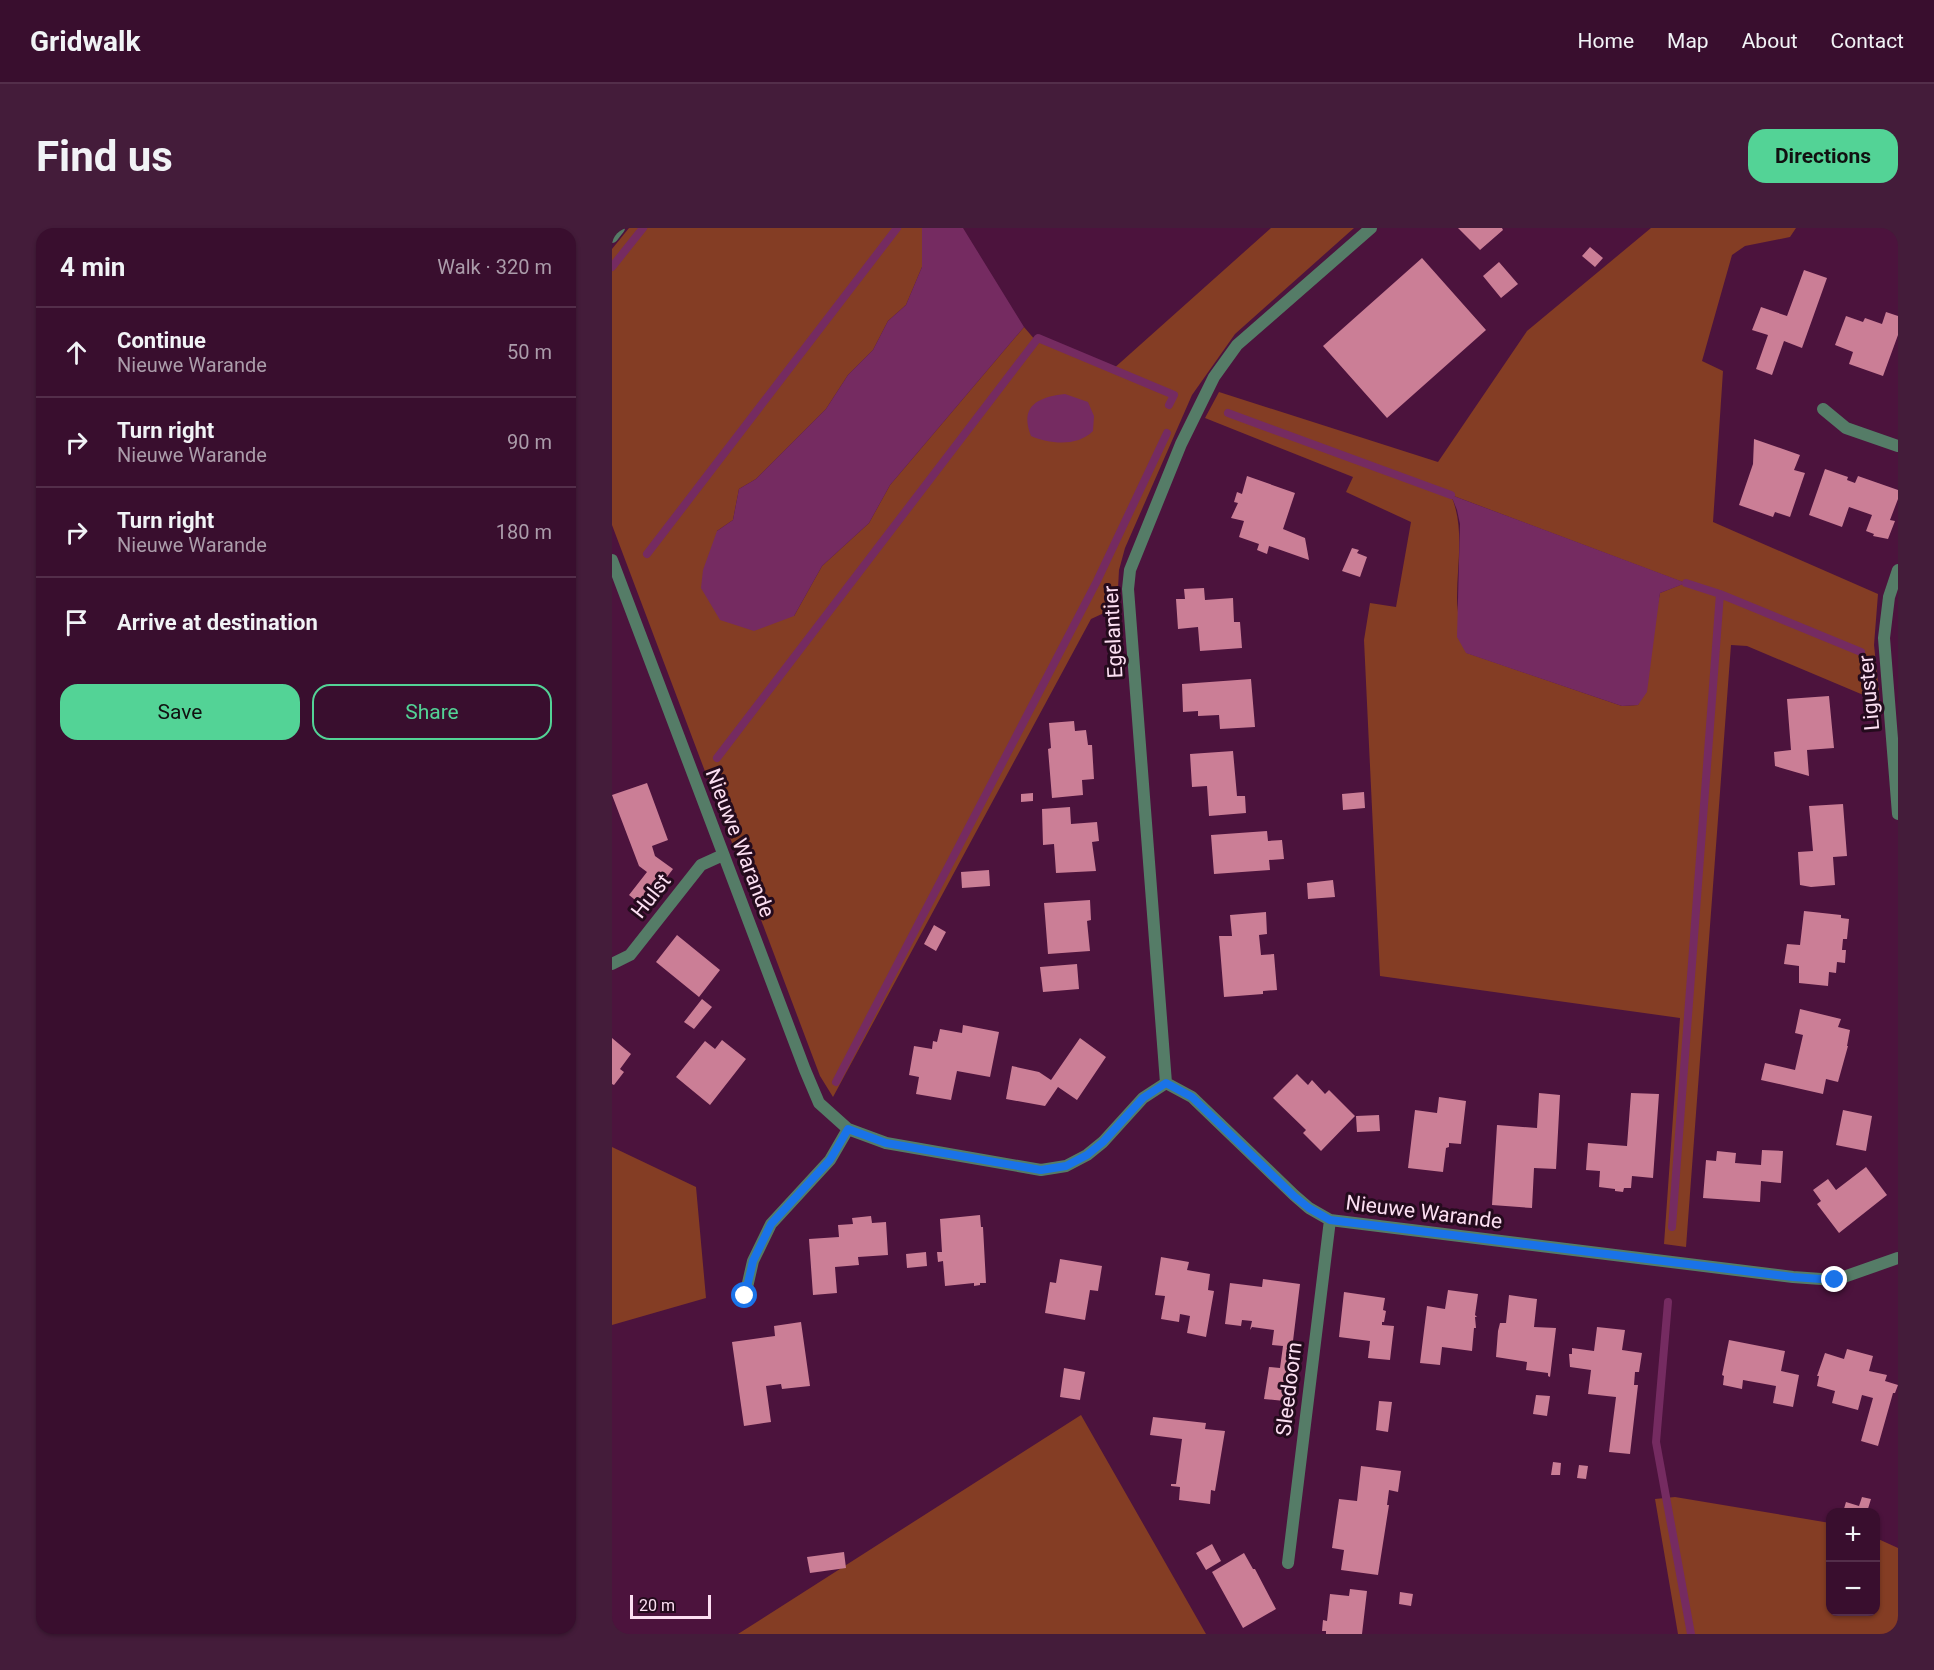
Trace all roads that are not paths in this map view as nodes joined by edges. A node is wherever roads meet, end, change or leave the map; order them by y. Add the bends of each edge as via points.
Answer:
1 (619, 228) edge
2 (1371, 228) edge
3 (612, 237) edge
4 (1823, 409) dead end
5 (1898, 446) edge
6 (612, 560) edge
7 (1898, 570) edge
8 (1898, 814) edge
9 (723, 855) junction
10 (612, 964) edge
11 (1166, 1083) junction
12 (848, 1129) junction
13 (1330, 1220) junction
14 (1898, 1258) edge
15 (745, 1296) dead end
16 (1288, 1563) dead end

1 - 3 street
2 - 11 street, Egelantier via 1237,345 1214,377 1181,444 1130,570 1128,589
4 - 5 street via 1846,428
6 - 9 street, Nieuwe Warande
7 - 8 street, Liguster via 1889,597 1884,638
9 - 10 street, Hulst via 701,864 630,955
9 - 12 street, Nieuwe Warande via 819,1103
11 - 12 street, Nieuwe Warande via 1143,1098 1087,1155 1066,1166 1041,1170 886,1143
11 - 13 street, Nieuwe Warande via 1192,1097 1294,1196
12 - 15 street via 830,1160 771,1224 753,1261
13 - 14 street, Nieuwe Warande via 1835,1280
13 - 16 street, Sleedoorn

